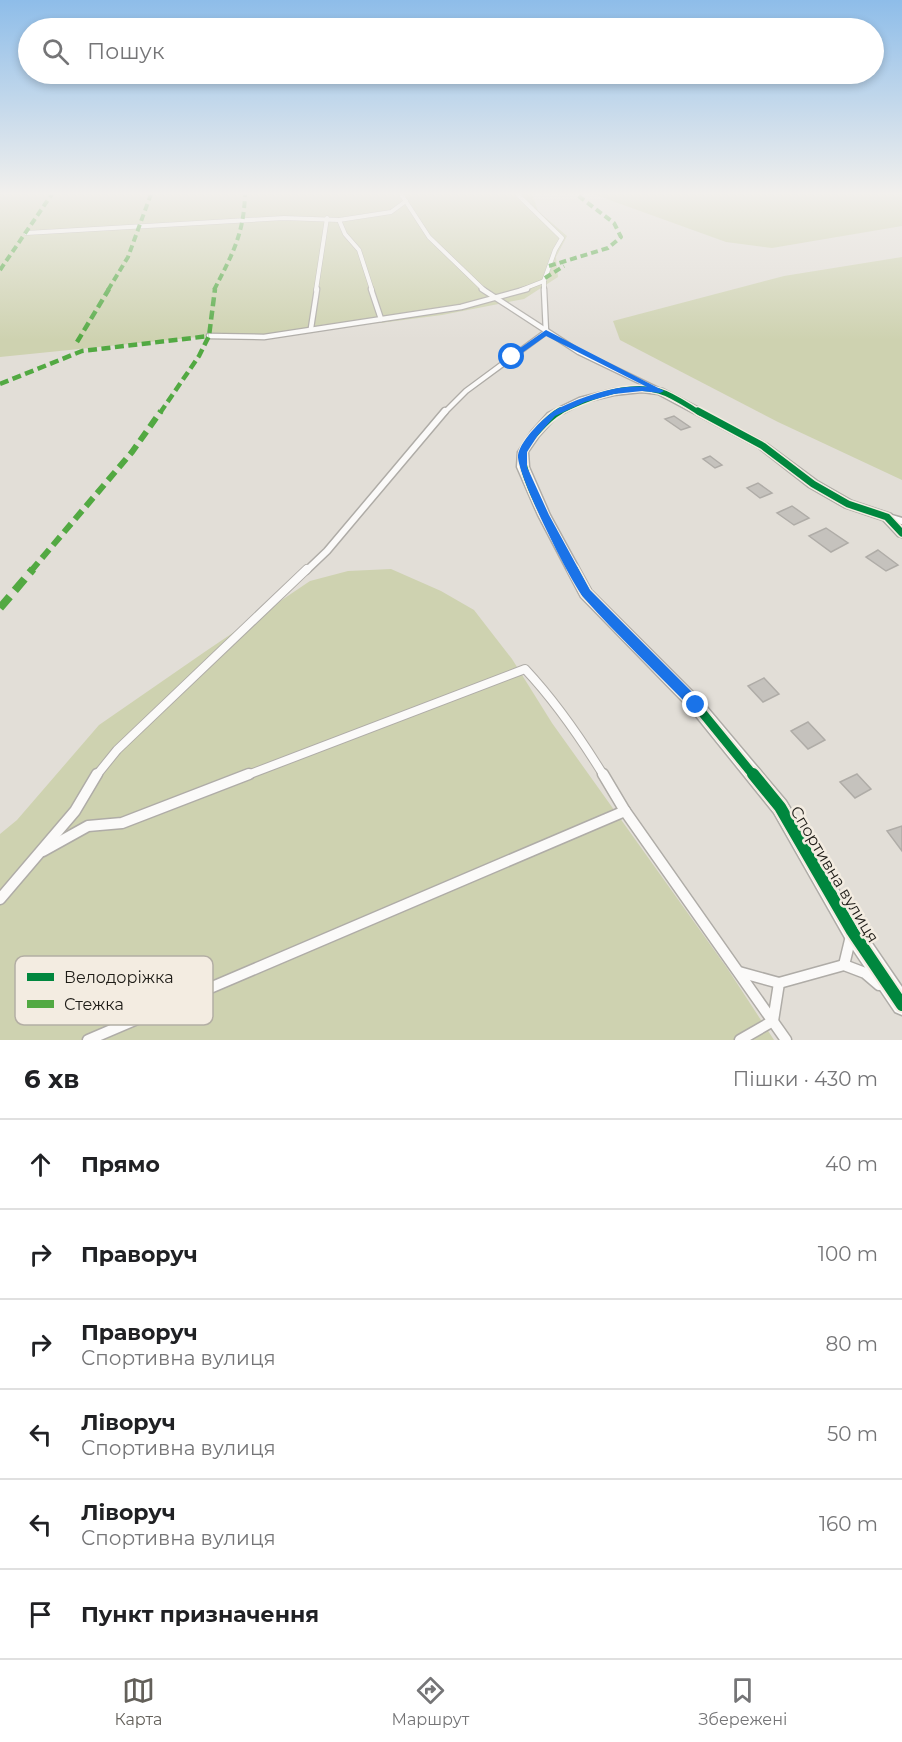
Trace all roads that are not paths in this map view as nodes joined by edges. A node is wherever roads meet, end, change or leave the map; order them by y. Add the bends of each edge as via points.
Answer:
1 (322, 243) edge
2 (352, 243) edge
3 (434, 243) edge
4 (559, 243) edge
5 (544, 281) junction
6 (494, 298) junction
7 (381, 320) junction
8 (311, 328) junction
9 (546, 333) junction
10 (208, 336) dead end
11 (660, 391) junction
12 (887, 517) junction
13 (902, 521) edge
14 (902, 533) edge
15 (625, 811) junction
16 (43, 851) junction
17 (0, 899) edge
18 (852, 931) junction
19 (844, 965) junction
20 (739, 972) junction
21 (779, 983) junction
22 (213, 987) edge
23 (901, 1004) edge
24 (773, 1021) junction
25 (123, 1025) edge
26 (88, 1040) edge
27 (740, 1040) edge
28 (786, 1040) edge

1 - 8 lane
2 - 7 lane via 359,250
3 - 6 lane
4 - 5 lane
5 - 6 lane
5 - 9 lane
6 - 7 lane
6 - 9 lane
7 - 8 lane
8 - 10 lane via 264,337
9 - 11 lane
9 - 16 lane via 466,391 444,412 327,551 117,750
11 - 12 street, Спортивна вулиця via 764,446 813,484 848,504
11 - 18 street, Спортивна вулиця via 614,392 582,400 552,415 523,452 523,467 586,593 696,705 780,807
12 - 13 lane
12 - 14 street, Спортивна вулиця
15 - 16 lane via 577,731 525,669 122,823 88,826
15 - 20 lane
15 - 22 lane
16 - 17 lane
18 - 19 lane
18 - 23 street, Спортивна вулиця
19 - 21 lane
19 - 23 lane via 865,974
20 - 21 lane
20 - 24 lane
21 - 24 lane
24 - 27 lane
24 - 28 lane
25 - 26 lane

